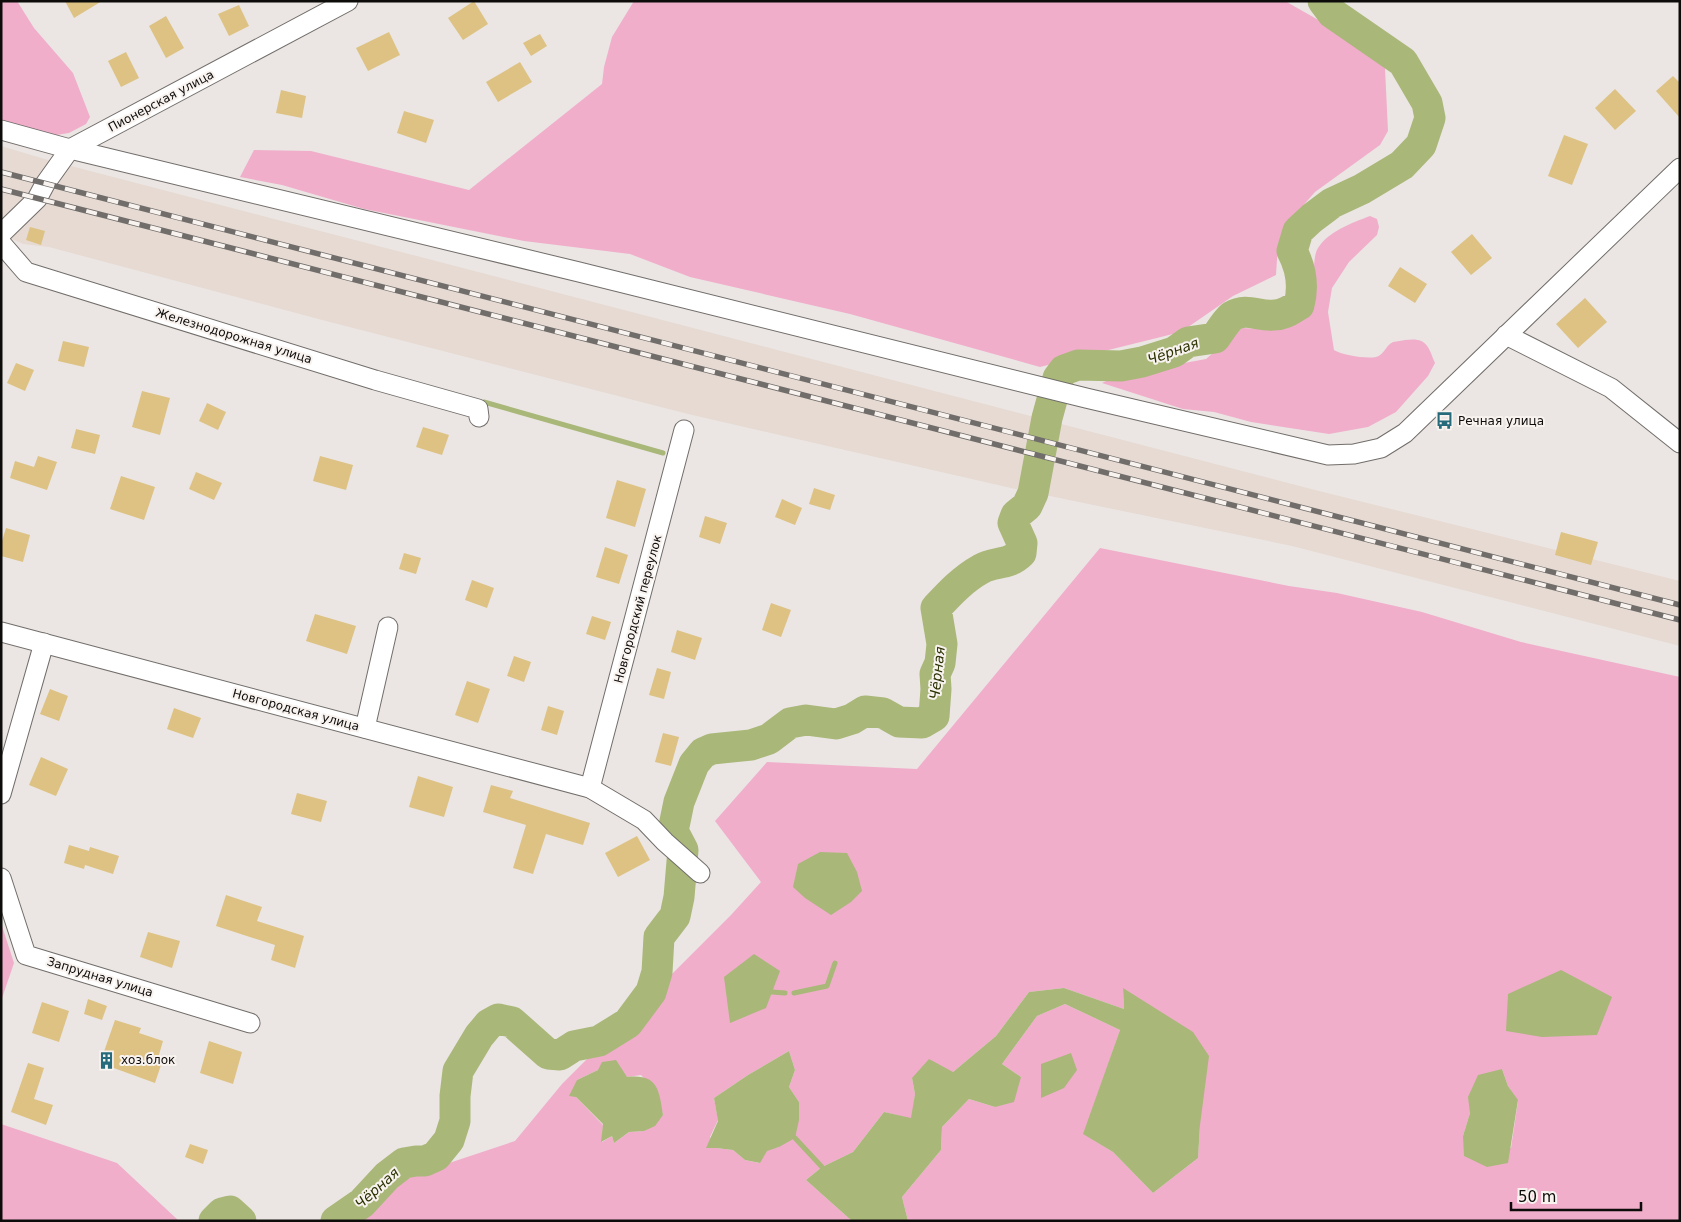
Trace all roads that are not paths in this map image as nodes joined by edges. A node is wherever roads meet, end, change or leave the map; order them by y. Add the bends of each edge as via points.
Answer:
1 (348, 1) edge
2 (1, 130) edge
3 (70, 149) junction
4 (1679, 171) edge
5 (1, 234) edge
6 (1, 243) edge
7 (1506, 335) junction
8 (479, 413) dead end
9 (684, 430) dead end
10 (1680, 443) edge
11 (388, 627) dead end
12 (1, 632) edge
13 (44, 643) junction
14 (365, 728) junction
15 (590, 788) junction
16 (1, 794) edge
17 (700, 874) dead end
18 (1, 878) edge
19 (250, 1023) dead end

1 - 3 street, Пионерская улица
2 - 3 street
3 - 5 street, Пионерская улица via 37,199
3 - 7 street via 1328,455 1381,448 1405,433
4 - 7 street
6 - 8 street, Железнодорожная улица via 26,272
7 - 10 street via 1611,388
9 - 15 street, Новгородский переулок
11 - 14 street
12 - 13 street, Новгородская улица
13 - 14 street, Новгородская улица
13 - 16 street
14 - 15 street, Новгородская улица
15 - 17 street, Новгородская улица via 644,820
18 - 19 street, Запрудная улица via 26,955

